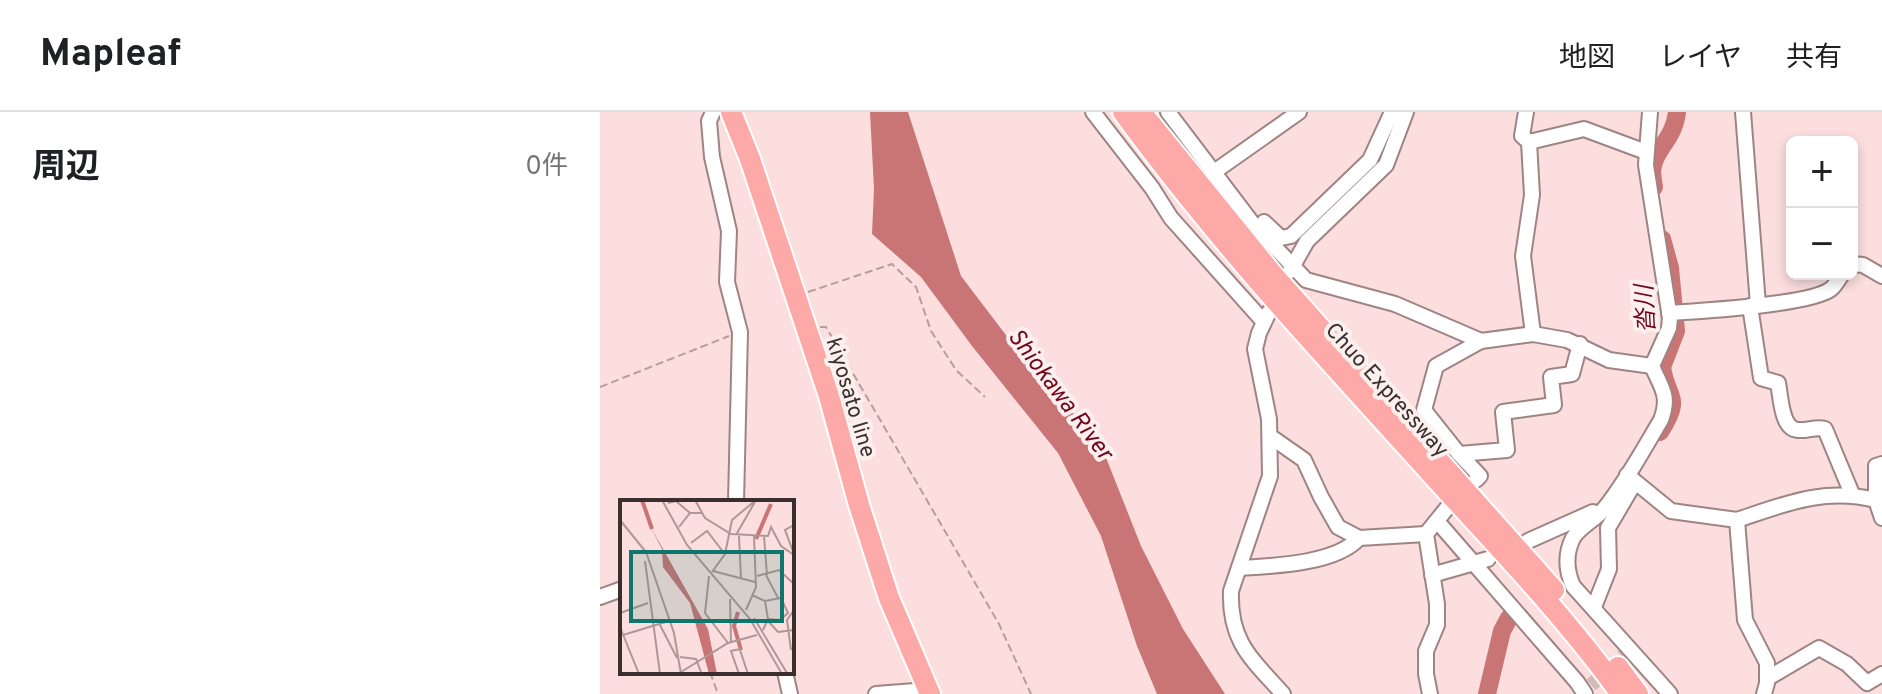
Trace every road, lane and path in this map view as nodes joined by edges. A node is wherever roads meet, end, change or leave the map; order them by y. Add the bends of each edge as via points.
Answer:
1 (713, 112) edge
2 (731, 112) edge
3 (1093, 112) edge
4 (1123, 112) edge
5 (1141, 112) edge
6 (1168, 112) edge
7 (1299, 112) edge
8 (1406, 112) edge
9 (1526, 112) edge
10 (1650, 112) edge
11 (1743, 112) edge
12 (1387, 114) edge
13 (1529, 142) junction
14 (1646, 152) junction
15 (1214, 172) junction
16 (1243, 208) junction
17 (1858, 265) edge
18 (1291, 269) junction
19 (1882, 276) edge
20 (1838, 280) edge
21 (796, 296) junction
22 (1754, 306) junction
23 (1669, 313) junction
24 (806, 326) junction
25 (740, 332) junction
26 (1533, 334) junction
27 (1481, 341) junction
28 (1580, 344) junction
29 (1652, 366) junction
30 (600, 387) edge
31 (985, 397) dead end
32 (1271, 437) junction
33 (1459, 454) junction
34 (1882, 464) edge
35 (1631, 478) junction
36 (1476, 480) dead end
37 (1852, 494) junction
38 (736, 500) edge
39 (1876, 500) junction
40 (1613, 503) junction
41 (1447, 508) dead end
42 (1882, 518) edge
43 (1737, 520) junction
44 (1437, 521) junction
45 (1426, 534) junction
46 (1359, 538) junction
47 (1528, 541) dead end
48 (1481, 560) junction
49 (1240, 568) junction
50 (1432, 575) junction
51 (620, 590) edge
52 (600, 597) edge
53 (1594, 607) junction
54 (711, 674) edge
55 (785, 674) edge
56 (1882, 674) edge
57 (1768, 678) junction
58 (1586, 690) edge
59 (929, 692) edge
60 (718, 694) edge
61 (790, 694) edge
62 (876, 694) edge
63 (1031, 694) edge
64 (1283, 694) edge
65 (1430, 694) edge
66 (1621, 694) edge
67 (1638, 694) edge
68 (1670, 694) edge
69 (1764, 694) edge

1 - 25 street via 712,157 729,231 727,282
2 - 21 highway, kiyosato line
3 - 32 street via 1171,218 1266,316 1255,349
4 - 66 highway, Chuo Expressway via 1265,289 1524,575
5 - 67 highway, Chuo Expressway via 1274,276 1533,564
6 - 15 street
7 - 15 street
8 - 18 street via 1386,165 1307,241
9 - 13 street via 1522,136
10 - 14 street
11 - 22 street
12 - 16 street via 1370,160 1291,236 1281,238
13 - 14 street via 1584,129
13 - 26 street via 1532,195 1523,256
14 - 23 street
15 - 16 street
16 - 18 street
17 - 19 street
18 - 27 street via 1306,280 1395,304
20 - 22 street via 1830,290
21 - 24 highway, kiyosato line
21 - 31 path via 892,264 916,287 931,331 956,370
22 - 23 street
22 - 37 street via 1761,378 1778,383 1791,429 1825,429
23 - 29 street via 1669,328
24 - 59 highway, kiyosato line via 889,598
24 - 63 path via 826,327 999,624
25 - 30 path
25 - 38 street
26 - 27 street
26 - 28 street
27 - 33 street via 1436,366 1424,403
28 - 29 street via 1609,360
28 - 33 street via 1572,374 1551,377 1554,405 1503,412 1507,450
29 - 35 street via 1666,404
32 - 46 street via 1304,460 1338,527
32 - 49 street via 1270,476
33 - 36 street via 1480,476
34 - 39 street via 1876,466
35 - 40 street
35 - 43 street via 1671,511
37 - 39 street
37 - 43 street via 1787,503
39 - 42 street
40 - 47 street
40 - 53 street via 1609,569
40 - 53 street via 1579,529 1567,555 1573,586
41 - 44 street
43 - 57 street via 1745,620 1767,663
44 - 45 street
44 - 48 street
45 - 46 street
45 - 50 street
46 - 49 street via 1314,560
48 - 50 street
48 - 58 street
49 - 64 street via 1231,591 1232,625
50 - 65 street via 1437,625 1426,651
51 - 52 street
53 - 68 street
54 - 60 path
55 - 61 street
56 - 57 street via 1867,683 1819,648
57 - 69 street
59 - 62 street

